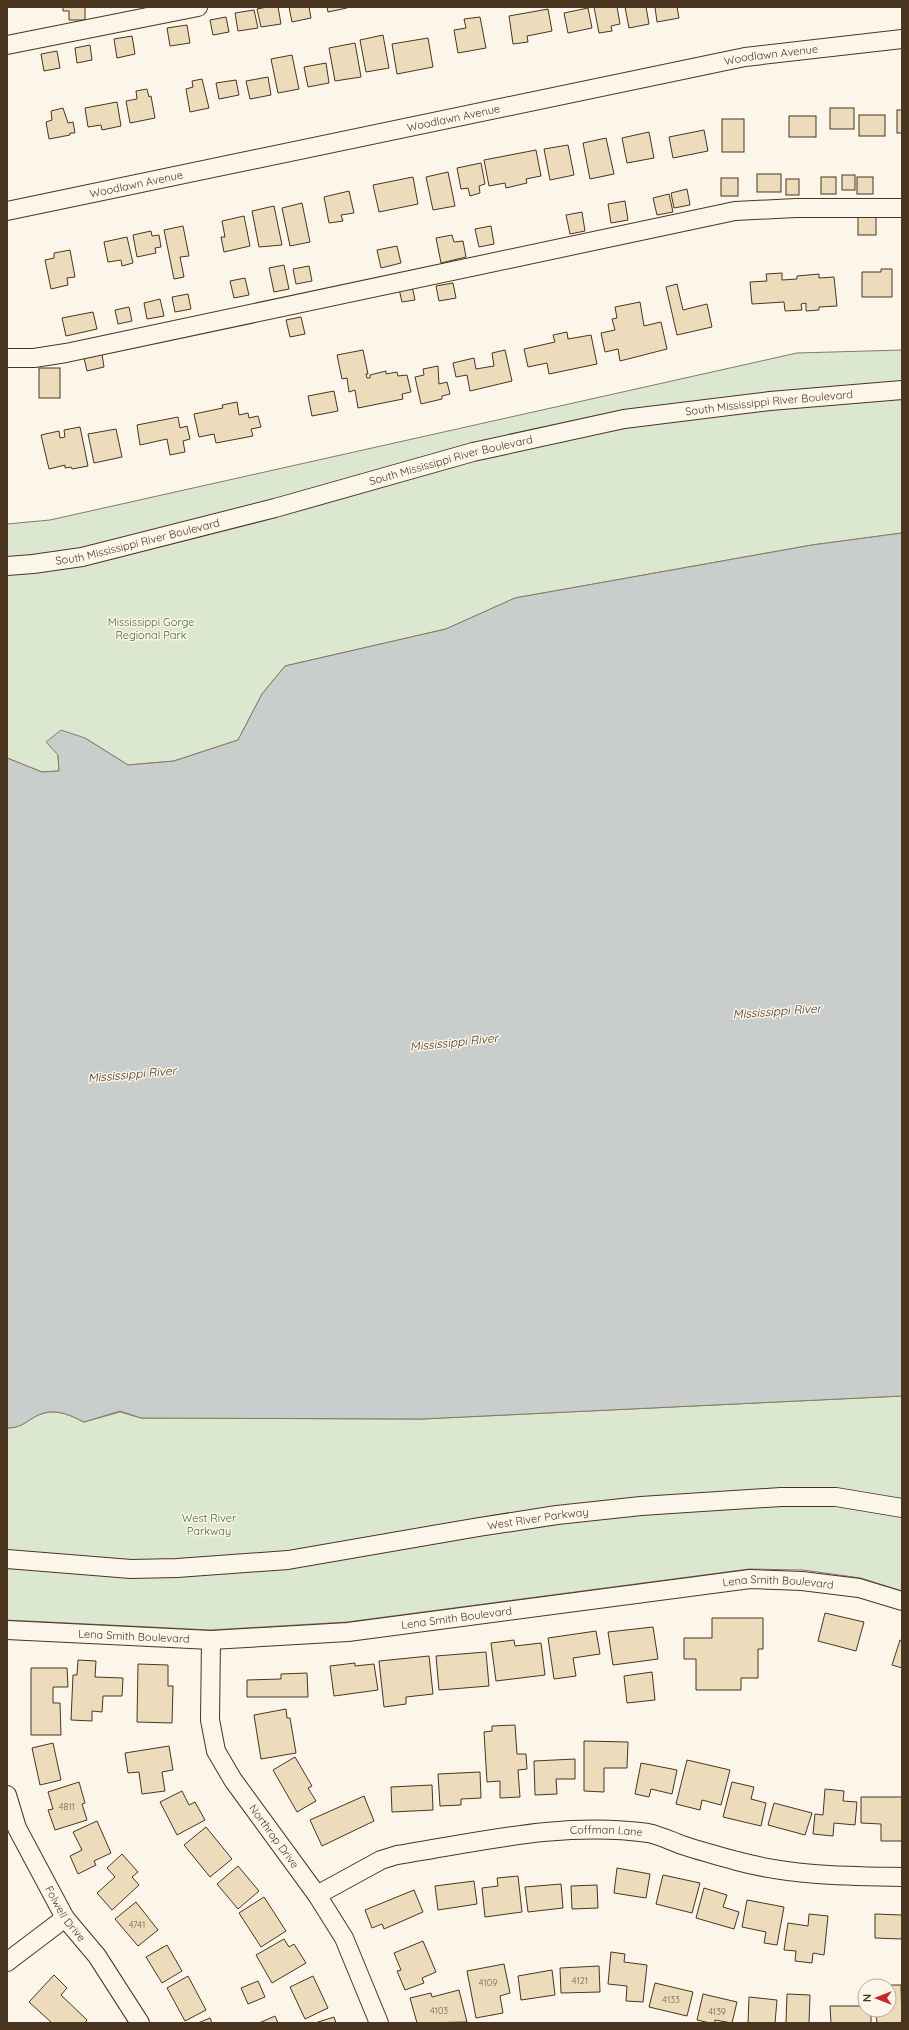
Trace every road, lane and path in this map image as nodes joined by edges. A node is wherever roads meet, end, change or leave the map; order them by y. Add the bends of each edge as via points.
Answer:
1 (198, 7) edge
2 (902, 38) edge
3 (7, 45) edge
4 (902, 208) edge
5 (7, 212) edge
6 (7, 358) edge
7 (902, 390) edge
8 (7, 566) edge
9 (902, 1508) edge
10 (7, 1559) edge
11 (902, 1601) edge
12 (7, 1630) edge
13 (211, 1640) junction
14 (7, 1794) edge
15 (902, 1877) edge
16 (317, 1895) junction
17 (65, 1918) junction
18 (7, 1962) edge
19 (140, 2023) edge
20 (379, 2023) edge

1 - 3 street
2 - 5 street, Woodlawn Avenue via 745,57
4 - 6 street via 735,211 66,353 34,358
7 - 8 street, South Mississippi River Boulevard via 770,401 624,418 473,452 275,508 82,557
9 - 10 street, West River Parkway via 836,1497 781,1497 641,1506 557,1515 288,1560 184,1568 131,1569
11 - 13 street, Lena Smith Boulevard via 859,1588 802,1581 750,1579 348,1632
12 - 13 street, Lena Smith Boulevard
13 - 16 street, Northrop Drive via 210,1720 216,1751 233,1780
14 - 17 street, Folwell Drive via 17,1828
15 - 16 street, Coffman Lane via 786,1872 738,1862 650,1833 604,1829 561,1830 397,1855 380,1860
16 - 20 street, Northrop Drive via 344,1938
17 - 18 street
17 - 19 street, Folwell Drive via 98,1956

